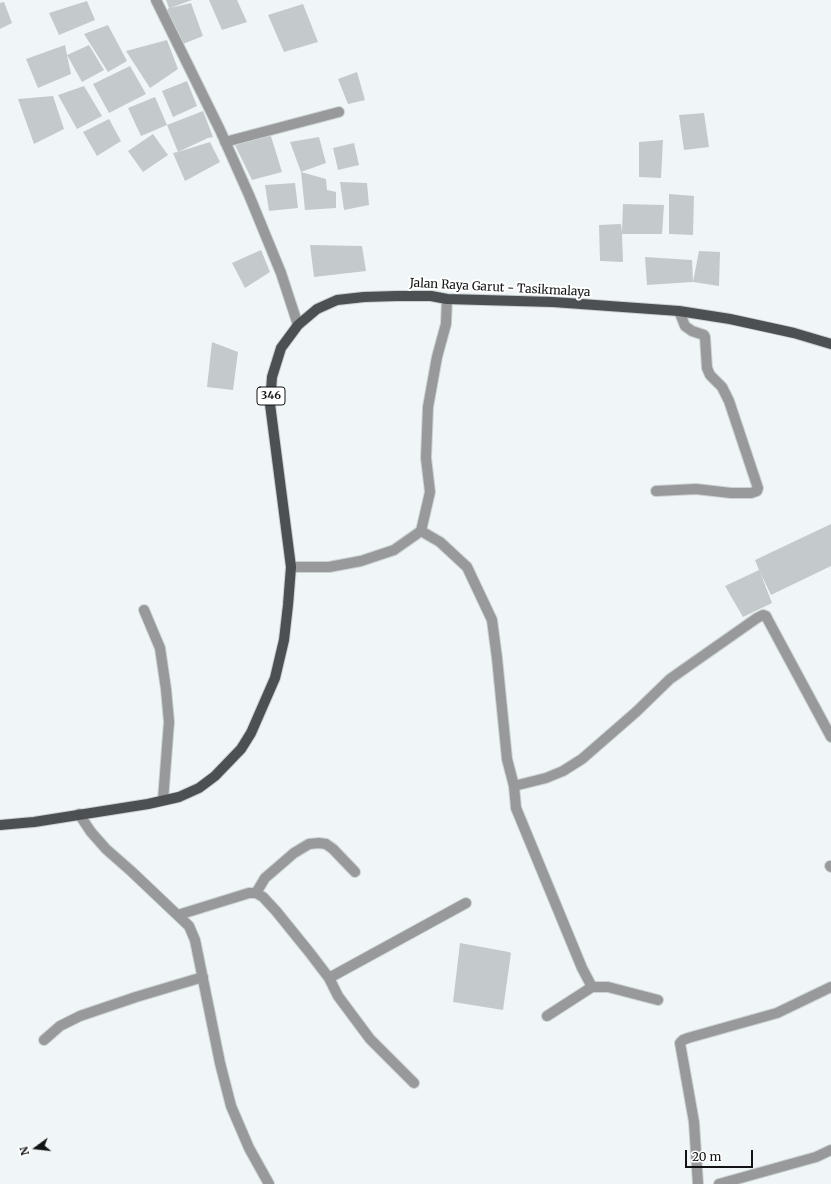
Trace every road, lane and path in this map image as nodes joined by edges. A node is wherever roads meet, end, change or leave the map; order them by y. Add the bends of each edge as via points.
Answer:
1 (156, 0) edge
2 (339, 112) dead end
3 (225, 142) junction
4 (447, 299) junction
5 (679, 311) junction
6 (298, 325) junction
7 (831, 344) edge
8 (656, 491) dead end
9 (421, 530) junction
10 (291, 567) junction
11 (144, 610) dead end
12 (831, 737) edge
13 (514, 786) junction
14 (163, 800) junction
15 (79, 814) junction
16 (0, 825) edge
17 (355, 872) dead end
18 (256, 893) junction
19 (466, 903) dead end
20 (178, 915) junction
21 (203, 977) junction
22 (329, 978) junction
23 (592, 987) junction
24 (831, 987) edge
25 (658, 1000) dead end
26 (547, 1016) dead end
27 (44, 1040) dead end
28 (414, 1083) dead end
29 (831, 1150) edge
30 (269, 1184) edge
31 (698, 1184) edge
32 (719, 1184) edge

1 - 3 street
2 - 3 street
3 - 6 street via 281,273
4 - 5 main road, Jalan Raya Garut - Tasikmalaya / 346 via 553,302
4 - 6 main road, Jalan Raya Garut - Tasikmalaya / 346 via 431,296 337,300 317,309
4 - 9 street via 446,324 428,407 426,458 430,492
5 - 7 main road, Jalan Raya Garut - Tasikmalaya / 346 via 730,319
5 - 8 street via 685,326 706,337 707,368 710,376 722,386 729,401 758,488 751,493 696,489
6 - 10 main road, Jalan Raya Garut - Tasikmalaya / 346 via 281,348 272,377 270,404
9 - 10 street via 394,550 361,561 329,567
9 - 13 street via 440,542 467,567 492,620 507,759
10 - 14 main road, Jalan Raya Garut - Tasikmalaya / 346 via 284,640 275,678 251,733 242,748 215,776 199,788 179,797
11 - 14 street via 160,648 166,689 169,722
12 - 13 street via 766,616 763,615 670,679 582,759 546,778
13 - 23 street via 516,808
14 - 15 main road, Jalan Raya Garut - Tasikmalaya / 346
15 - 16 main road, Jalan Raya Garut - Tasikmalaya / 346
15 - 20 street via 106,849
17 - 18 street via 326,844 309,844 294,853 265,878
18 - 20 street
18 - 22 street via 276,911
19 - 22 street
20 - 21 street via 189,926 195,940
21 - 27 street via 80,1016 60,1026
21 - 30 street via 230,1106
22 - 28 street via 338,996 370,1039
23 - 25 street via 608,987
23 - 26 street
24 - 31 street via 777,1013 688,1038 680,1043 694,1122
29 - 32 street via 816,1157

